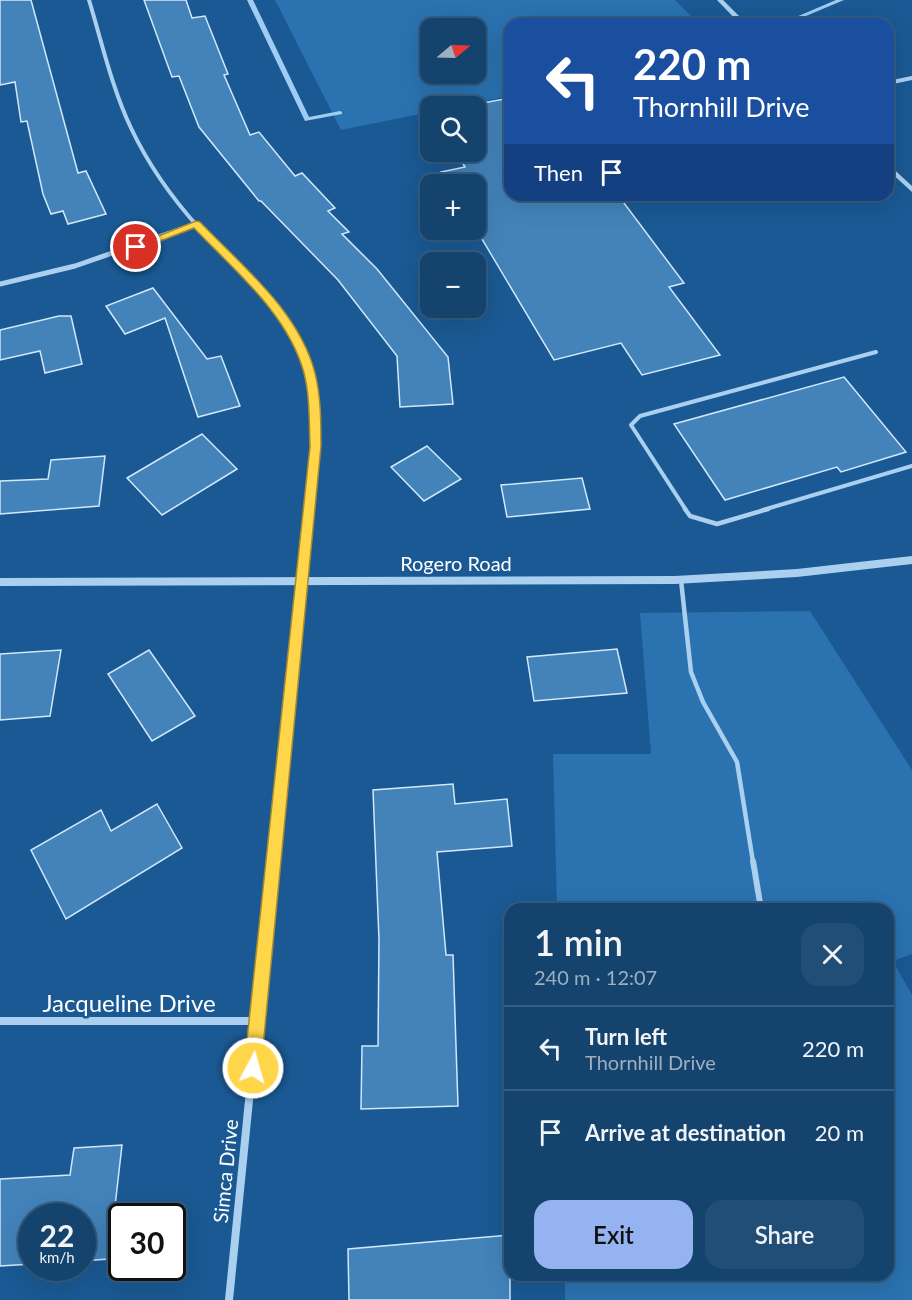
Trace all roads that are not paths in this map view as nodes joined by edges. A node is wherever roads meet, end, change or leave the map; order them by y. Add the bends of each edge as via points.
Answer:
1 (88, 0) edge
2 (720, 0) edge
3 (738, 18) edge
4 (912, 78) edge
5 (894, 82) edge
6 (894, 172) edge
7 (912, 190) edge
8 (196, 224) junction
9 (0, 284) edge
10 (876, 352) dead end
11 (912, 466) edge
12 (912, 560) edge
13 (681, 579) junction
14 (0, 582) edge
15 (302, 582) junction
16 (760, 903) edge
17 (257, 1021) junction
18 (0, 1022) edge
19 (229, 1300) edge

1 - 8 street, Simca Drive via 123,110 150,163
2 - 3 street
4 - 5 street
6 - 7 street
8 - 9 street via 116,254
8 - 15 street, Simca Drive via 274,306 299,345 310,374 315,446
10 - 11 lane via 640,416 631,426 690,516 717,524
12 - 13 street, Rogero Road via 797,573
13 - 15 street, Rogero Road
13 - 16 lane via 691,672 737,762
14 - 15 street, Rogero Road
15 - 17 street, Simca Drive
17 - 18 street, Jacqueline Drive
17 - 19 street, Simca Drive

